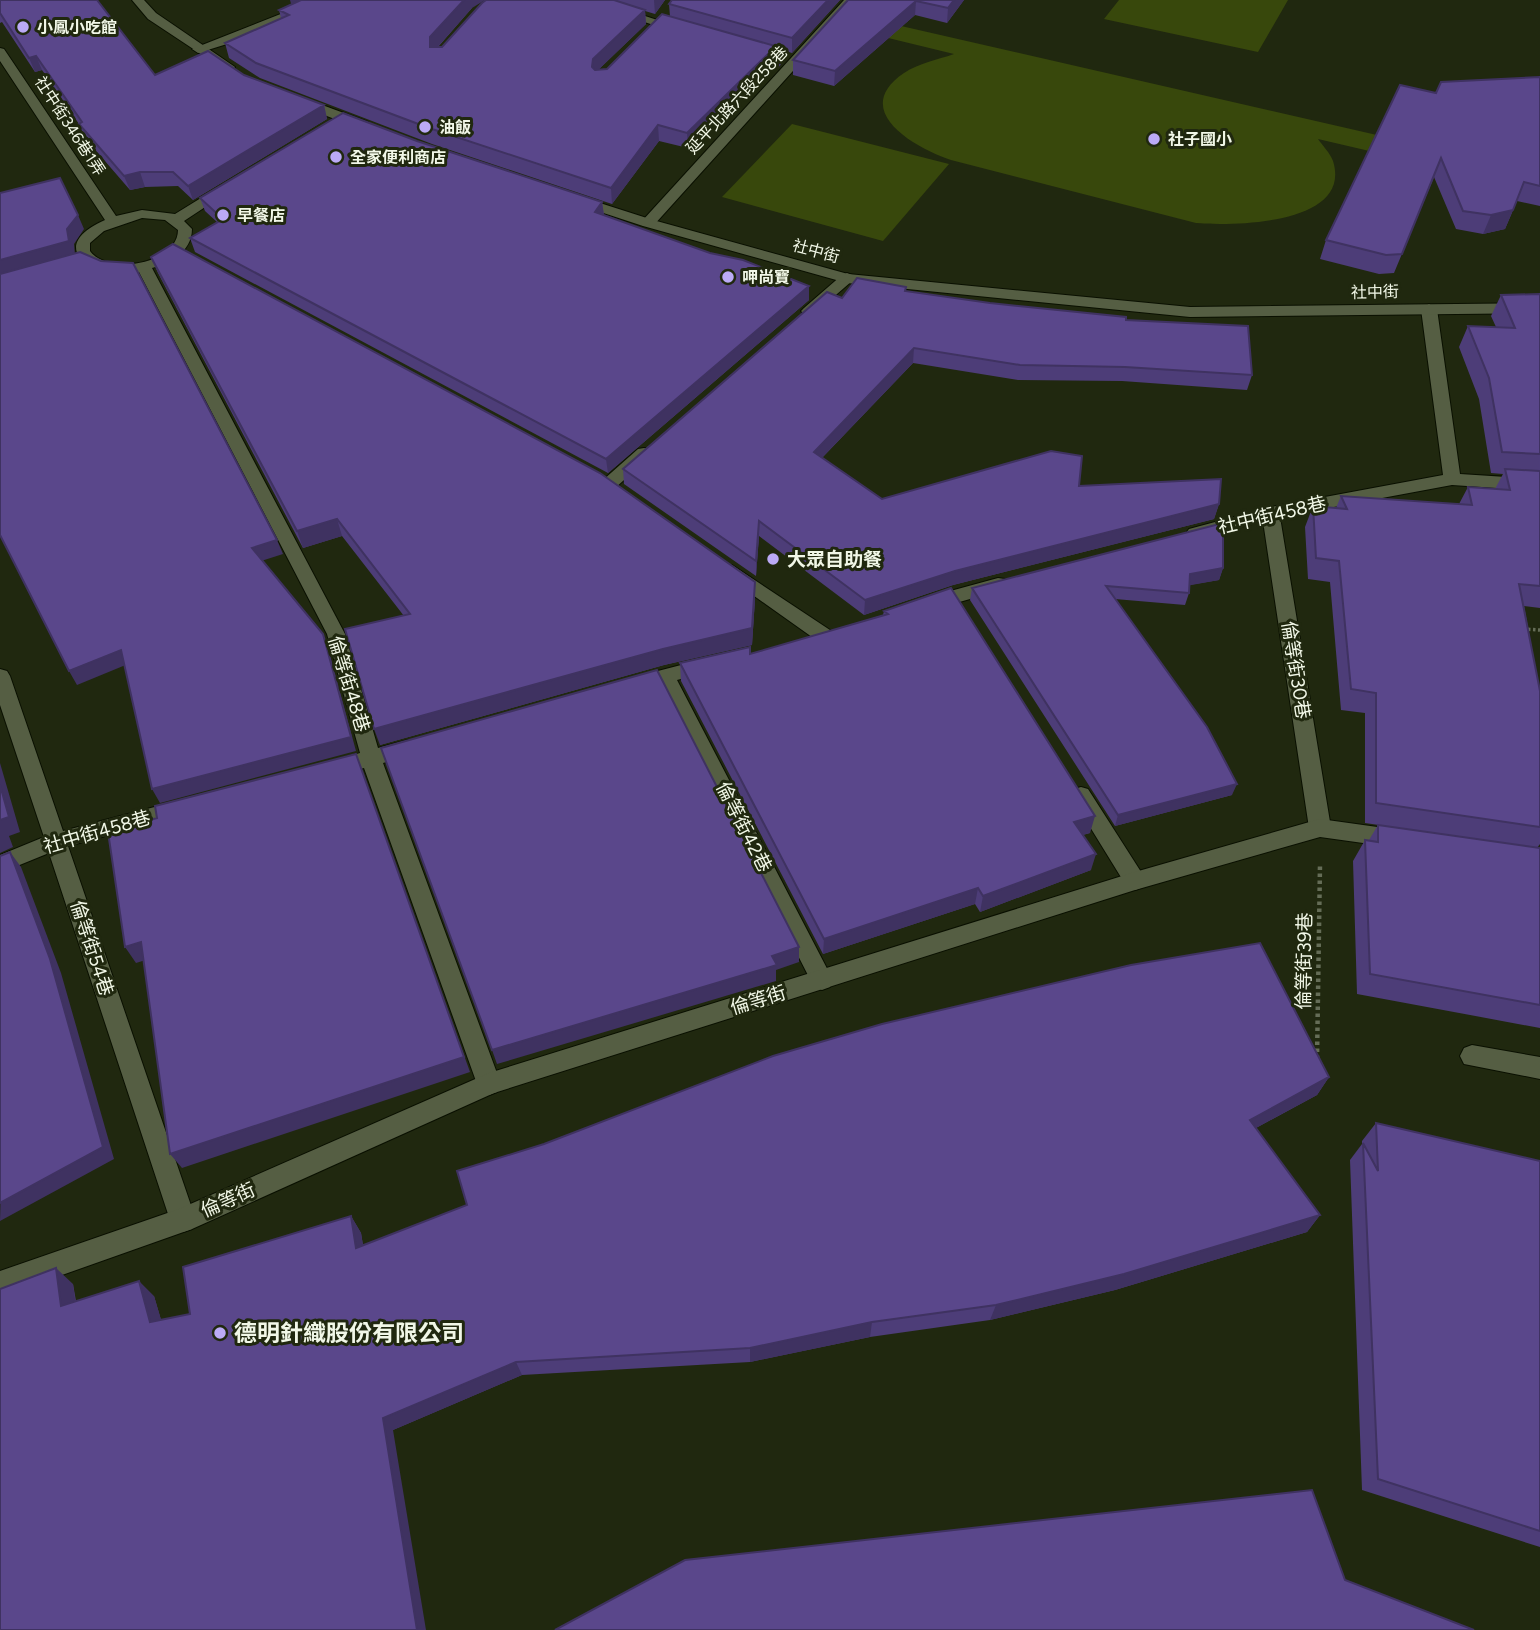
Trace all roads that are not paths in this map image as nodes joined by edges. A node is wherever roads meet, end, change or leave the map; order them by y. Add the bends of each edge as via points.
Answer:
1 (138, 0) edge
2 (326, 0) edge
3 (583, 0) edge
4 (851, 0) edge
5 (669, 8) dead end
6 (653, 28) junction
7 (696, 34) edge
8 (198, 49) junction
9 (0, 52) edge
10 (243, 76) edge
11 (280, 93) edge
12 (344, 118) junction
13 (326, 129) edge
14 (379, 131) edge
15 (246, 177) edge
16 (557, 192) edge
17 (112, 220) junction
18 (175, 220) junction
19 (648, 222) junction
20 (143, 266) junction
21 (847, 278) junction
22 (1540, 308) edge
23 (1429, 309) junction
24 (795, 322) edge
25 (661, 439) edge
26 (1452, 479) junction
27 (609, 485) edge
28 (1540, 485) edge
29 (1271, 513) junction
30 (1178, 537) edge
31 (723, 565) edge
32 (1020, 578) edge
33 (954, 596) junction
34 (916, 608) edge
35 (968, 618) edge
36 (799, 643) edge
37 (732, 659) edge
38 (665, 675) junction
39 (0, 676) edge
40 (612, 690) edge
41 (425, 743) edge
42 (371, 758) junction
43 (306, 775) edge
44 (1070, 779) edge
45 (201, 803) edge
46 (1320, 828) junction
47 (57, 841) junction
48 (1416, 842) edge
49 (0, 864) edge
50 (1135, 881) junction
51 (822, 980) junction
52 (1472, 1056) dead end
53 (1540, 1068) edge
54 (489, 1084) junction
55 (183, 1220) junction
56 (0, 1284) edge

1 - 8 street via 152,16
2 - 8 street
3 - 6 street
4 - 19 street, 延平北路六段258巷 via 790,60
5 - 6 street
6 - 7 street
8 - 10 street
9 - 17 street, 社中街346巷1弄
11 - 12 street
12 - 13 street
12 - 14 street
15 - 18 street
16 - 19 street, 社中街
17 - 18 street via 158,214
17 - 20 street via 84,243 82,261 111,268
18 - 20 street via 185,229 182,254
19 - 21 street, 社中街
20 - 42 street, 倫等街48巷 via 336,634
21 - 23 street, 社中街 via 1190,312
21 - 24 street
22 - 23 street, 社中街
23 - 26 street
25 - 27 street
26 - 28 street, 社中街458巷
26 - 29 street, 社中街458巷
29 - 30 street, 社中街458巷
29 - 46 street, 倫等街30巷
31 - 36 street via 833,635
32 - 33 street
33 - 34 street
33 - 35 street
37 - 38 street
38 - 40 street
38 - 51 street, 倫等街42巷
39 - 47 street, 倫等街54巷
41 - 42 street
42 - 43 street
42 - 54 street, 倫等街48巷
44 - 50 street
45 - 47 street, 社中街458巷
46 - 48 street, 倫等街
46 - 50 street, 倫等街
47 - 49 street, 社中街458巷
47 - 55 street, 倫等街54巷
50 - 51 street, 倫等街
51 - 54 street, 倫等街
52 - 53 street
54 - 55 street, 倫等街
55 - 56 street, 倫等街

